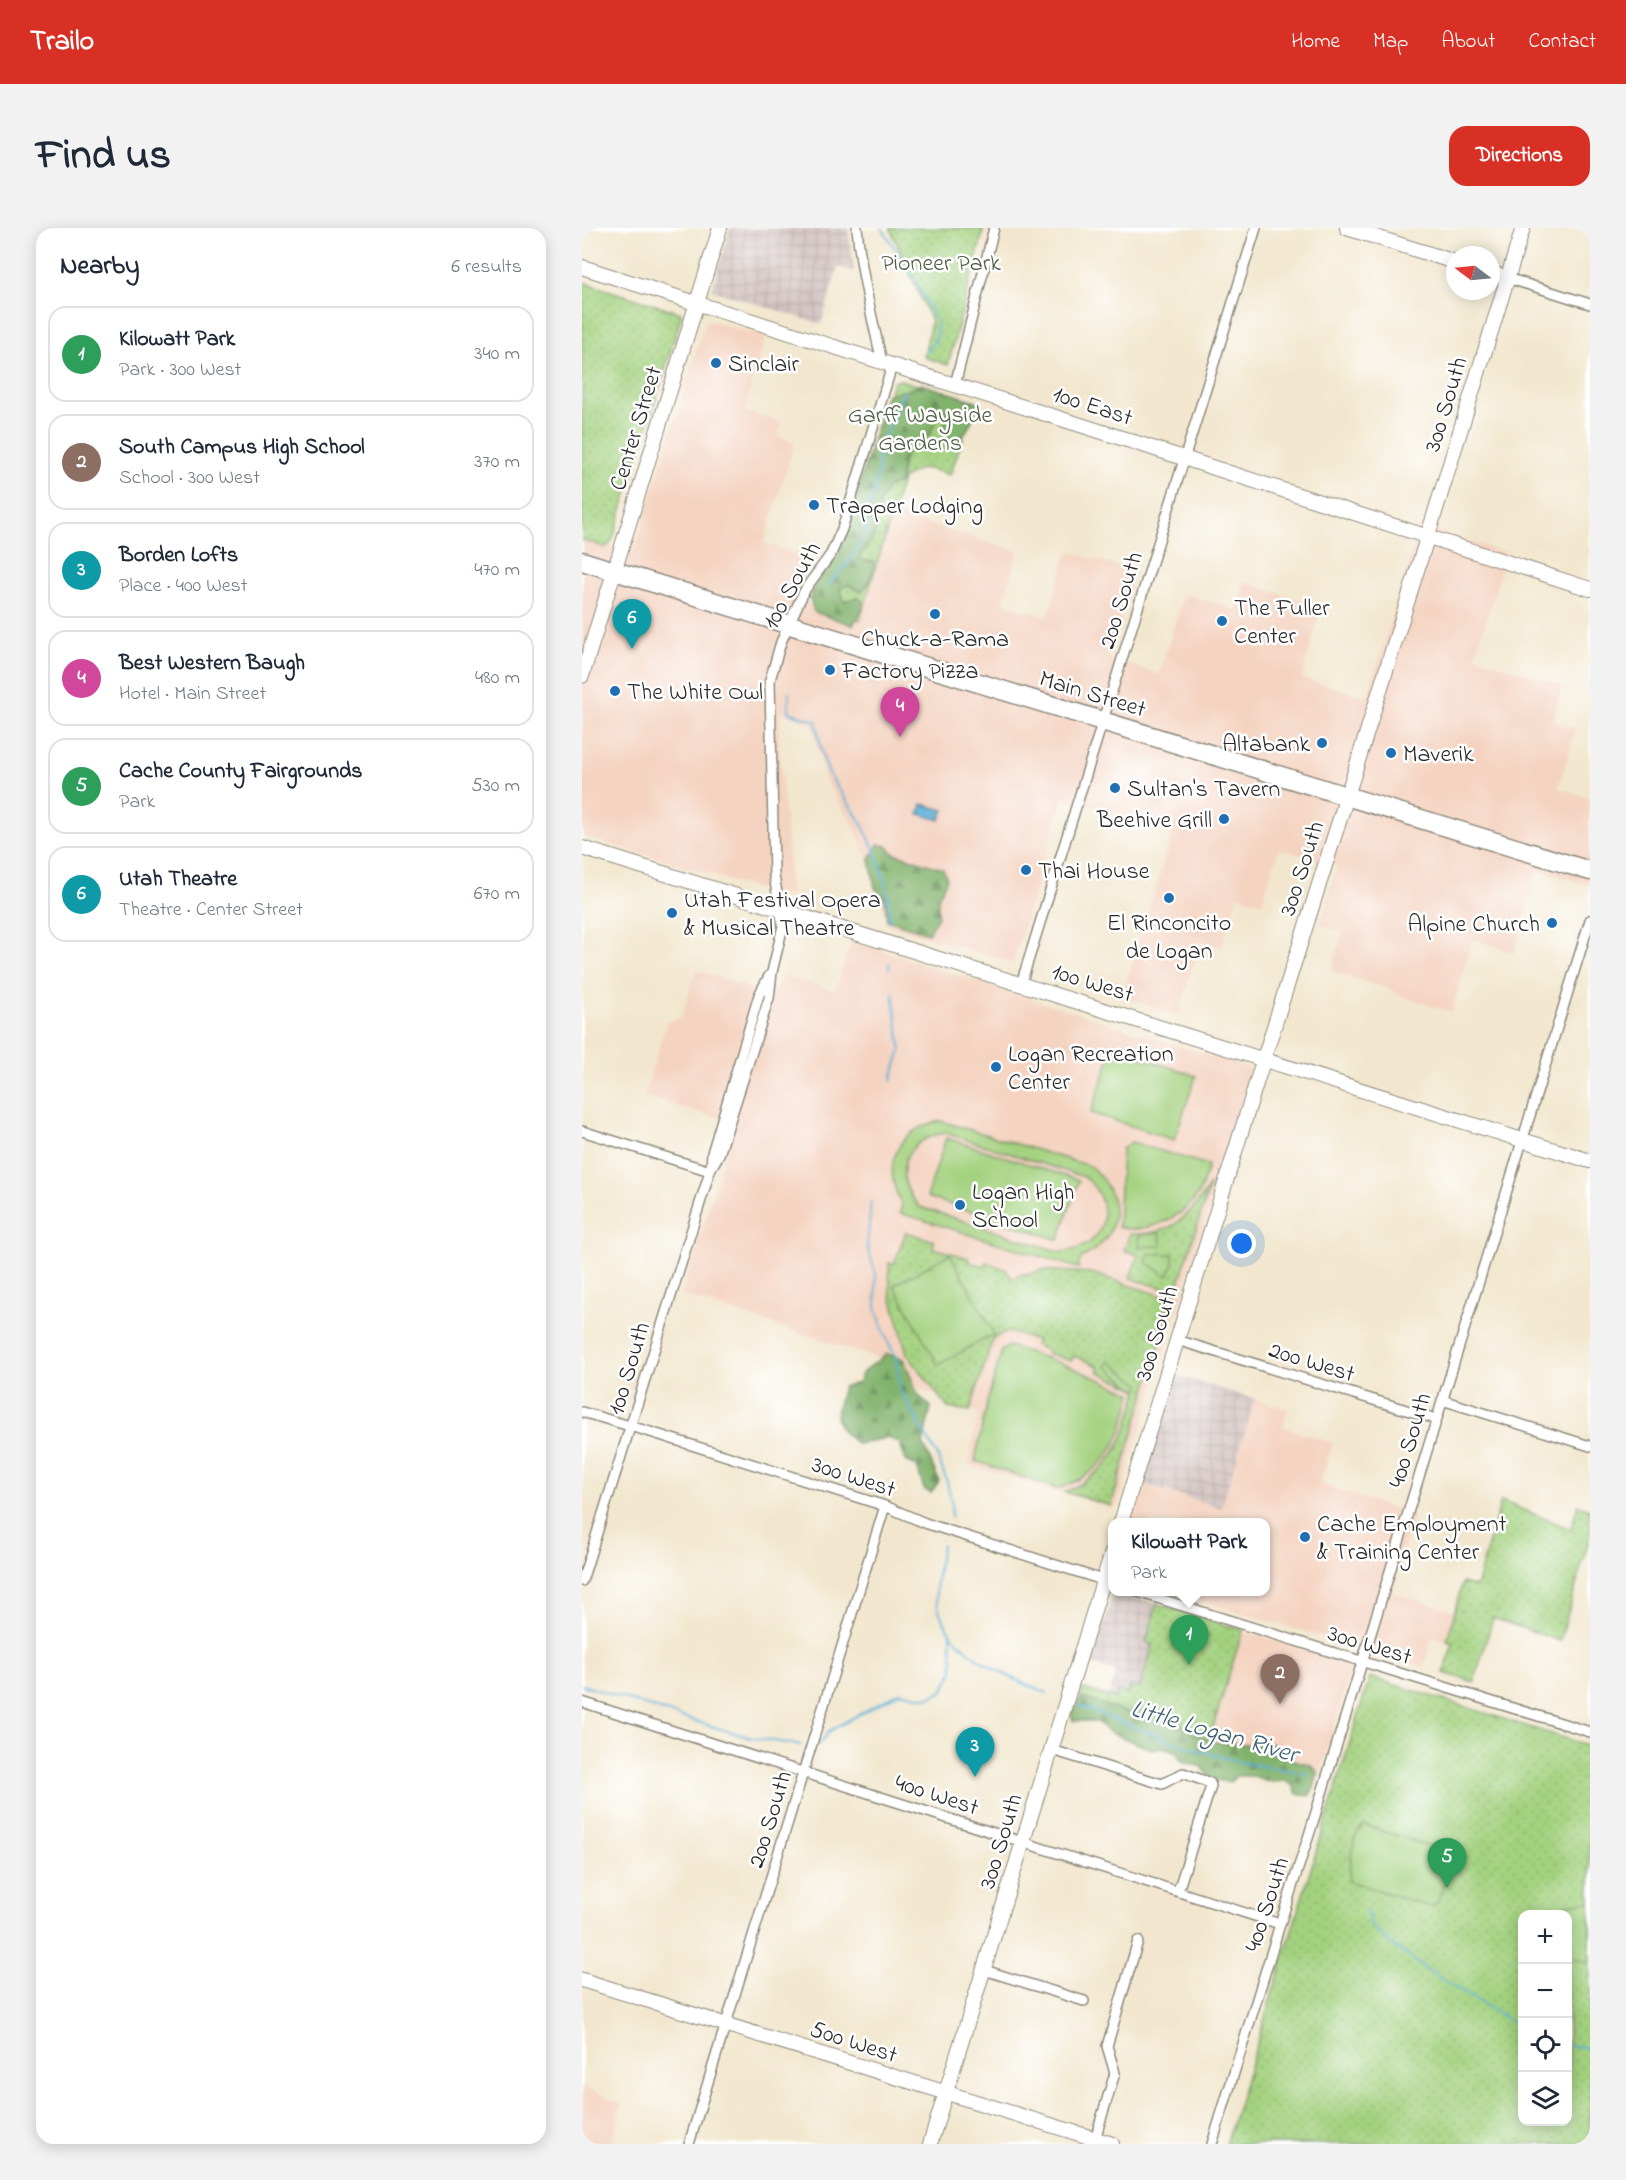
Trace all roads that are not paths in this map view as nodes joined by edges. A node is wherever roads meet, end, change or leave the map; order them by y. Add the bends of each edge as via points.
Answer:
1 (720, 228) edge
2 (858, 228) edge
3 (994, 228) edge
4 (1256, 228) edge
5 (1347, 228) edge
6 (1523, 228) edge
7 (1446, 259) edge
8 (582, 267) edge
9 (1500, 276) edge
10 (1507, 278) junction
11 (697, 303) junction
12 (1590, 304) edge
13 (892, 365) junction
14 (951, 383) junction
15 (1184, 458) junction
16 (1427, 537) junction
17 (582, 561) edge
18 (615, 571) junction
19 (1590, 590) edge
20 (788, 624) junction
21 (582, 676) edge
22 (1103, 721) junction
23 (1347, 796) junction
24 (582, 848) edge
25 (1590, 871) edge
26 (779, 909) junction
27 (1590, 920) edge
28 (1022, 984) junction
29 (1264, 1058) junction
30 (582, 1131) edge
31 (1522, 1140) junction
32 (1590, 1161) edge
33 (710, 1169) junction
34 (1177, 1340) junction
35 (1442, 1400) junction
36 (582, 1412) edge
37 (1436, 1419) junction
38 (630, 1427) junction
39 (1590, 1446) edge
40 (885, 1506) junction
41 (1122, 1518) edge
42 (582, 1581) edge
43 (1108, 1582) edge
44 (1151, 1596) edge
45 (1362, 1662) junction
46 (582, 1702) edge
47 (1590, 1732) edge
48 (1052, 1749) junction
49 (804, 1772) junction
50 (1023, 1842) junction
51 (1178, 1892) junction
52 (1280, 1924) junction
53 (1138, 1941) dead end
54 (984, 1970) junction
55 (582, 1980) edge
56 (1084, 2001) dead end
57 (726, 2025) junction
58 (946, 2093) junction
59 (1095, 2139) junction
60 (689, 2144) edge
61 (930, 2144) edge
62 (1112, 2144) edge
63 (1212, 2144) edge

1 - 11 street, Center Street
2 - 13 street via 870,309
3 - 14 street
4 - 15 street, 200 South
5 - 7 street
6 - 10 street, 300 South
8 - 11 street, 100 East
9 - 10 street
10 - 12 street
10 - 16 street, 300 South
11 - 13 street, 100 East
11 - 18 street, Center Street
13 - 14 street, 100 East
13 - 20 street, 100 South via 842,529
14 - 15 street, 100 East
15 - 16 street, 100 East
15 - 22 street, 200 South
16 - 19 street, 100 East
16 - 23 street, 300 South
17 - 18 highway, Main Street
18 - 20 highway, Main Street
18 - 21 street, Center Street
20 - 22 highway, Main Street
20 - 26 street, 100 South via 769,694 774,876
22 - 23 highway, Main Street
22 - 28 street, 200 South
23 - 25 highway, Main Street
23 - 29 street, 300 South
24 - 26 street, 100 West
26 - 28 street, 100 West
26 - 33 street, 100 South via 782,937 772,972 759,995
27 - 31 street, 400 South
28 - 29 street, 100 West
29 - 31 street, 100 West
29 - 34 street, 300 South
30 - 33 street
31 - 32 street, 100 West
31 - 35 street, 400 South
33 - 38 street, 100 South
34 - 37 street, 200 West
34 - 41 street, 300 South
35 - 37 street, 400 South
35 - 39 street
36 - 38 street, 300 West
37 - 45 street, 400 South
38 - 40 street, 300 West
38 - 42 street, 100 South
40 - 43 street, 300 West
40 - 49 street, 200 South
43 - 48 street, 300 South
44 - 45 street, 300 West
45 - 47 street, 300 West
45 - 52 street, 400 South
46 - 49 street, 400 West
48 - 50 street, 300 South
48 - 51 street via 1162,1784 1183,1773 1210,1783
49 - 50 street, 400 West
49 - 57 street, 200 South
50 - 51 street, 400 West
50 - 54 street, 300 South
51 - 52 street, 400 West
52 - 63 street, 400 South
53 - 59 street via 1107,2046 1115,2073
54 - 56 street
54 - 58 street, 300 South
55 - 57 street, 500 West
57 - 58 street, 500 West
57 - 60 street, 200 South
58 - 59 street, 500 West
58 - 61 street, 300 South
59 - 62 street, 500 West

